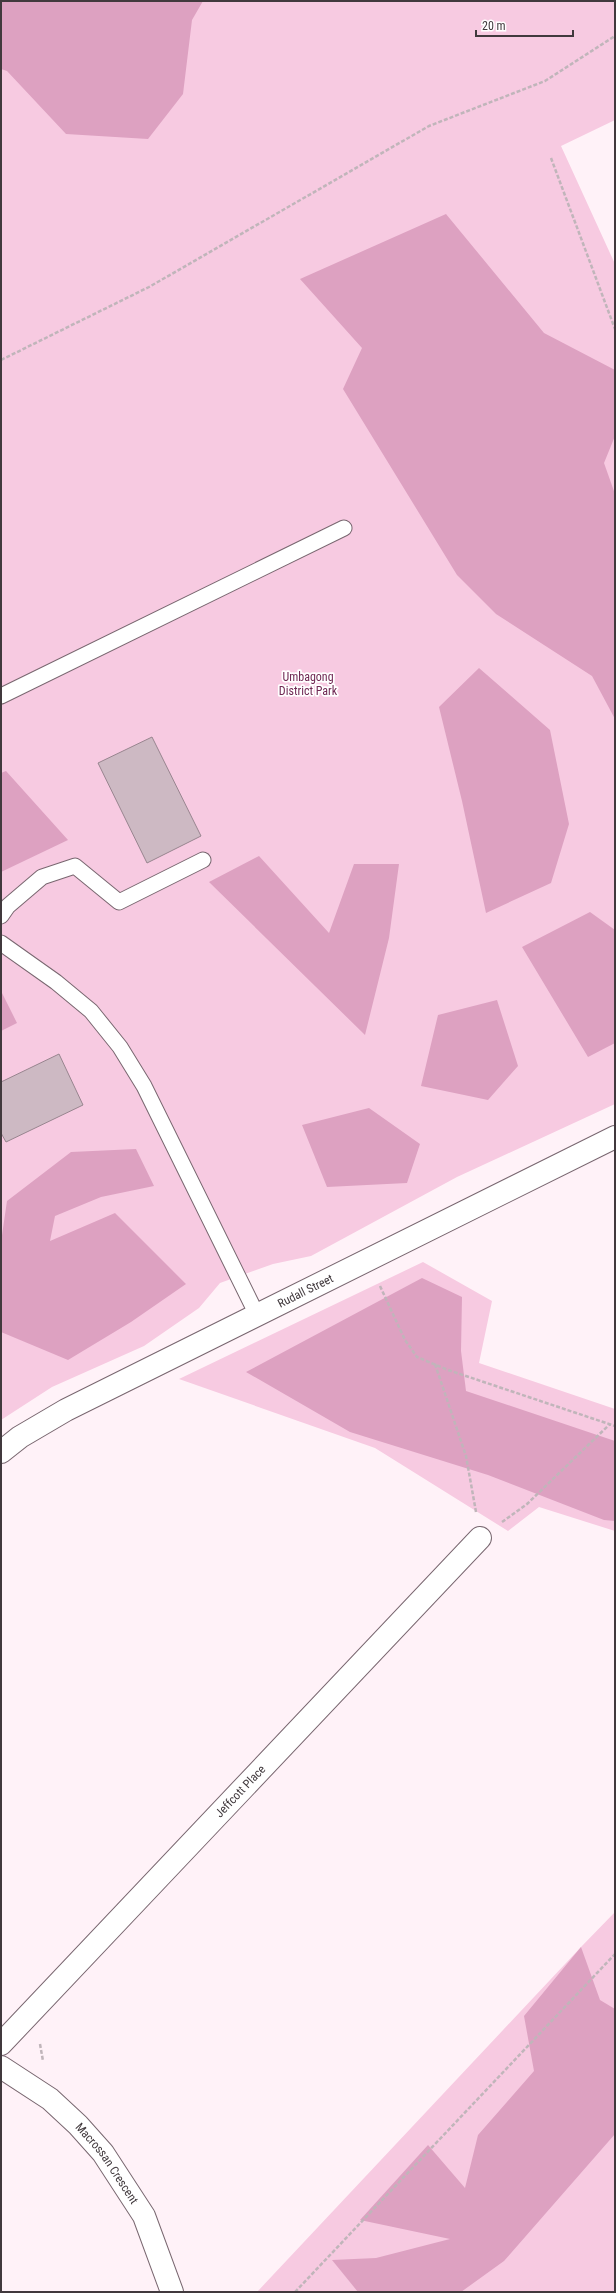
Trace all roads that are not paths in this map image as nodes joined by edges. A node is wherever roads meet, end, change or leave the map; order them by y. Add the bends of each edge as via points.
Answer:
1 (344, 528) dead end
2 (1, 696) edge
3 (202, 860) dead end
4 (1, 916) edge
5 (1, 943) edge
6 (615, 1136) edge
7 (257, 1315) junction
8 (1, 1452) edge
9 (480, 1538) road end
10 (1, 2044) edge
11 (1, 2067) edge
12 (172, 2292) edge

1 - 2 lane
3 - 4 lane via 119,902 75,866 42,877 8,906
5 - 7 lane via 56,982 91,1011 120,1047 144,1086
6 - 7 street, Rudall Street
7 - 8 street, Rudall Street via 66,1410 20,1437
9 - 10 street, Jeffcott Place
11 - 12 street, Macrossan Crescent via 50,2099 103,2152 144,2216

